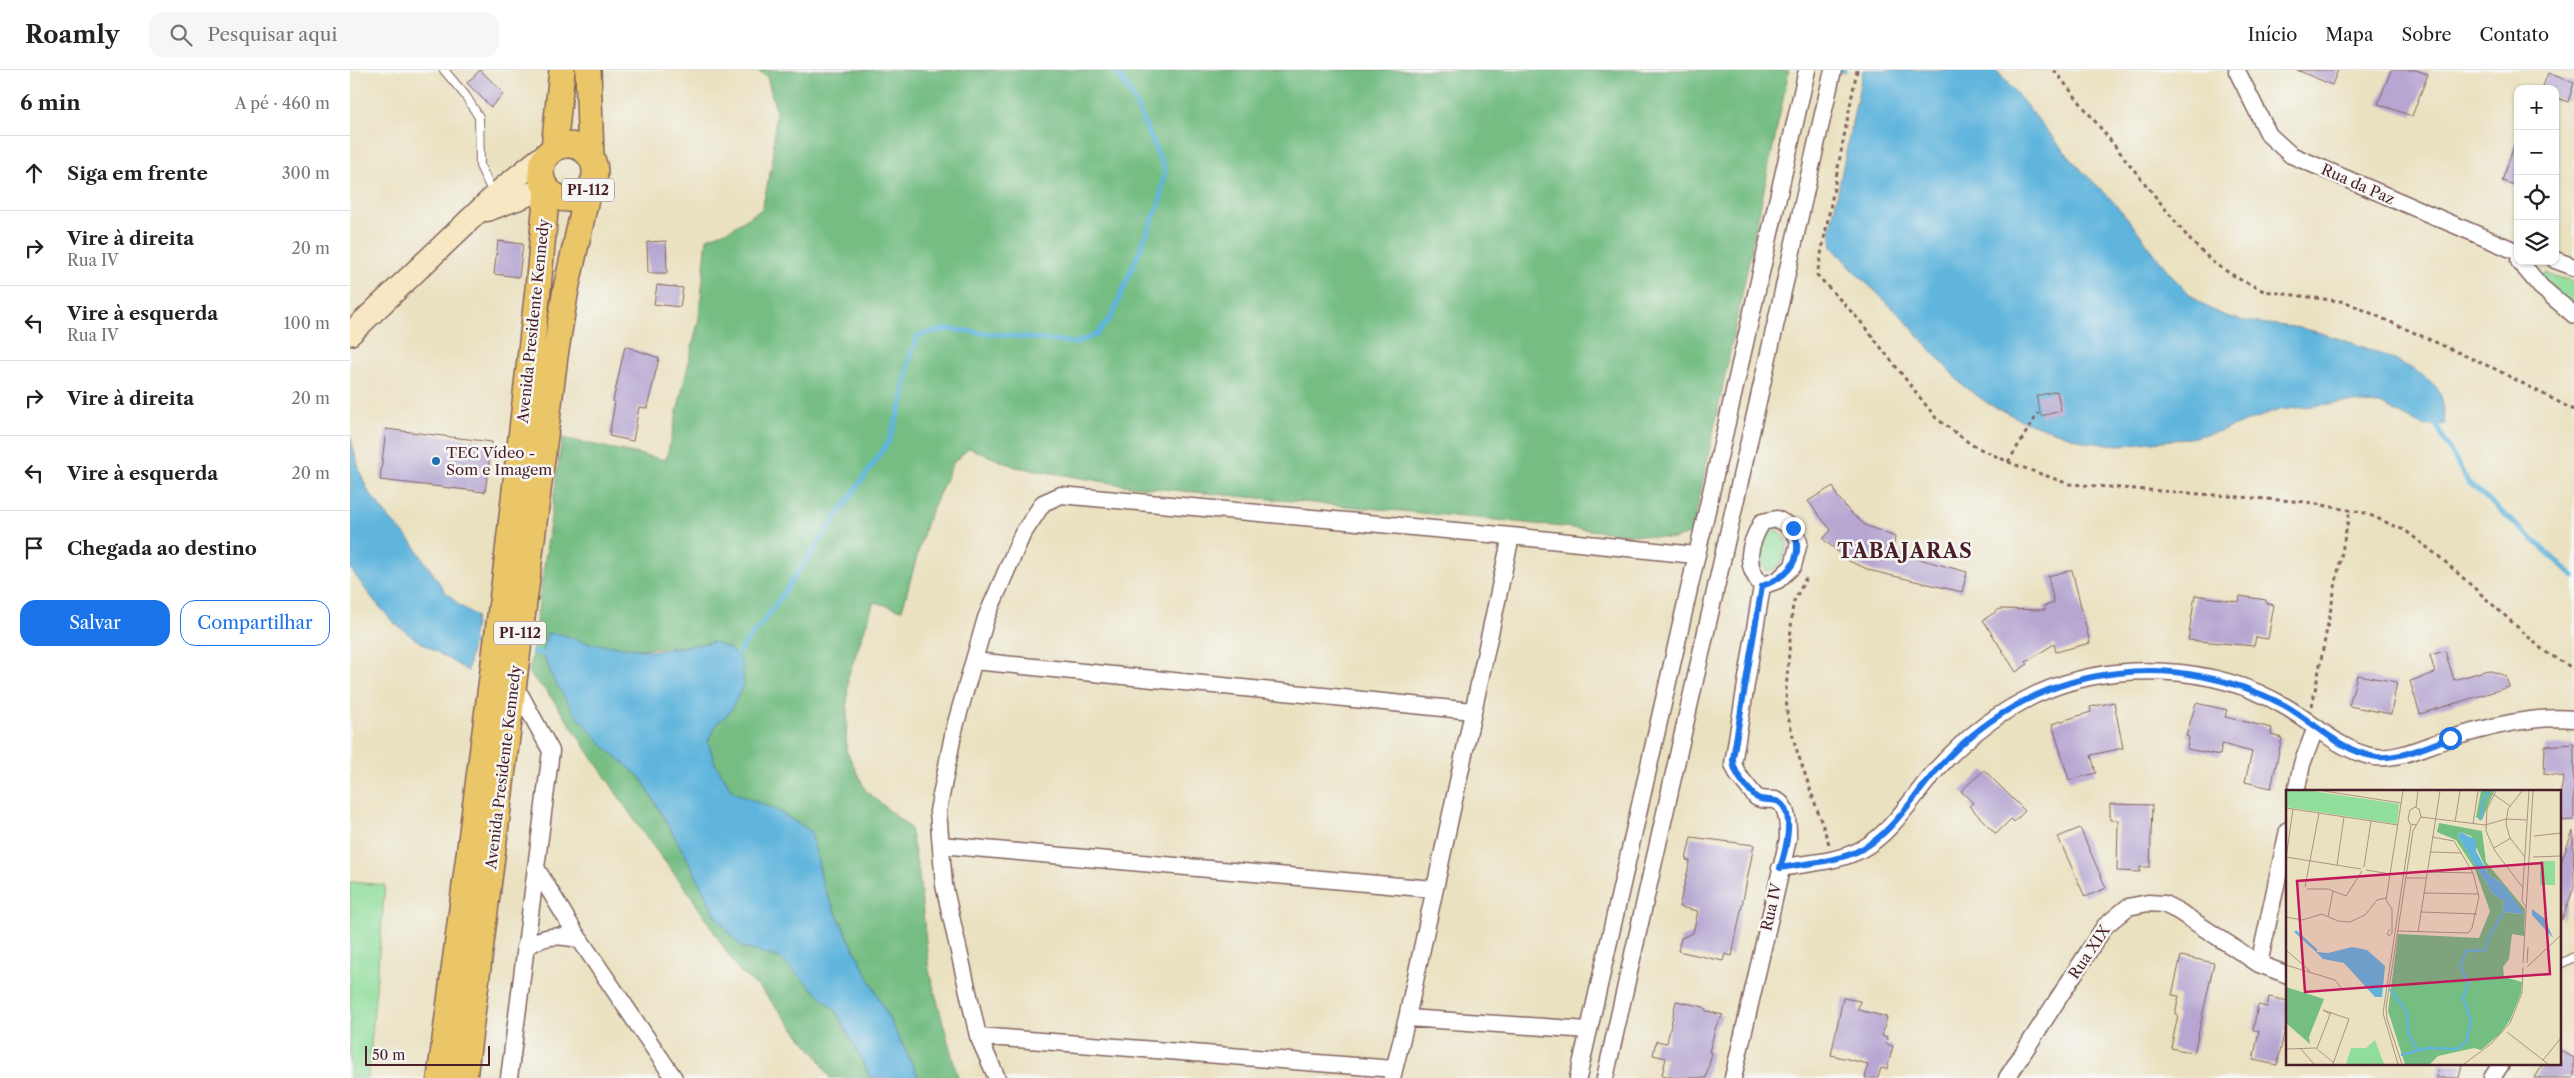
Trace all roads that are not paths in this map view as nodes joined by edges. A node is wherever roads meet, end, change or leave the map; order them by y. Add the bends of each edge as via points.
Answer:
1 (444, 70) edge
2 (562, 70) edge
3 (588, 70) edge
4 (1807, 70) edge
5 (1833, 70) edge
6 (2237, 71) edge
7 (551, 151) junction
8 (591, 157) junction
9 (546, 188) junction
10 (588, 190) junction
11 (488, 204) junction
12 (2514, 255) edge
13 (2559, 261) edge
14 (2523, 265) edge
15 (2574, 267) edge
16 (2574, 315) edge
17 (350, 334) edge
18 (1708, 502) junction
19 (1733, 507) junction
20 (1511, 536) junction
21 (1695, 555) junction
22 (1691, 575) junction
23 (1717, 580) junction
24 (1762, 586) dead end
25 (974, 661) junction
26 (513, 688) junction
27 (1473, 711) junction
28 (2574, 719) edge
29 (2312, 724) junction
30 (2296, 790) edge
31 (2286, 839) edge
32 (941, 845) junction
33 (536, 868) junction
34 (1780, 868) junction
35 (1433, 889) junction
36 (580, 940) junction
37 (525, 948) junction
38 (2574, 957) edge
39 (2562, 963) edge
40 (2259, 964) junction
41 (2286, 974) edge
42 (1408, 1018) junction
43 (1589, 1030) junction
44 (978, 1036) junction
45 (2492, 1066) edge
46 (2500, 1066) edge
47 (1393, 1073) edge
48 (440, 1078) edge
49 (464, 1078) edge
50 (509, 1078) edge
51 (674, 1078) edge
52 (997, 1078) edge
53 (1578, 1078) edge
54 (1605, 1078) edge
55 (1733, 1078) edge
56 (2007, 1078) edge
57 (2487, 1078) edge
58 (2492, 1078) edge

1 - 11 lane via 478,117 480,166
2 - 7 main road, PI-112 via 558,120
3 - 8 main road, PI-112
4 - 18 street
5 - 19 street
6 - 12 street, Rua da Paz via 2269,136 2291,155
7 - 8 main road, PI-112 via 571,145
7 - 9 main road, PI-112 via 540,169
7 - 11 main road
8 - 10 main road, PI-112 via 595,172
9 - 10 main road, PI-112 via 558,197 570,199
9 - 11 main road
9 - 48 main road, Avenida Presidente Kennedy / PI-112 via 537,298 507,559
10 - 26 main road, Avenida Presidente Kennedy / PI-112 via 555,356
11 - 17 main road
13 - 15 street
14 - 16 street via 2541,287
18 - 19 street
18 - 21 street
19 - 23 street
20 - 21 street
20 - 25 street via 1062,495 1043,503 1022,535 986,618
20 - 27 street
21 - 22 street
22 - 23 street
22 - 43 street
23 - 54 street
24 - 34 street, Rua IV via 1733,764 1756,797 1777,801 1783,806 1788,839
25 - 27 street
25 - 32 street via 954,730 938,811
26 - 33 street via 521,696 551,750
26 - 49 main road, Avenida Presidente Kennedy / PI-112
27 - 35 street
28 - 29 street via 2559,717 2511,722 2386,757 2364,754
29 - 30 street
29 - 34 street via 2254,691 2206,677 2119,672 2057,686 2010,708 1961,743 1884,832 1862,849
31 - 40 street
32 - 35 street
32 - 44 street via 944,885
33 - 36 street
33 - 37 street
34 - 55 street, Rua IV
35 - 42 street
36 - 37 street via 561,935 546,937
36 - 51 street
37 - 50 street
38 - 39 lane
40 - 41 street, Rua XIX
40 - 56 street, Rua XIX via 2172,908 2148,903 2128,908 2105,926
42 - 43 street
42 - 47 street
43 - 53 street
44 - 47 street
44 - 52 street
45 - 57 street
46 - 58 street

